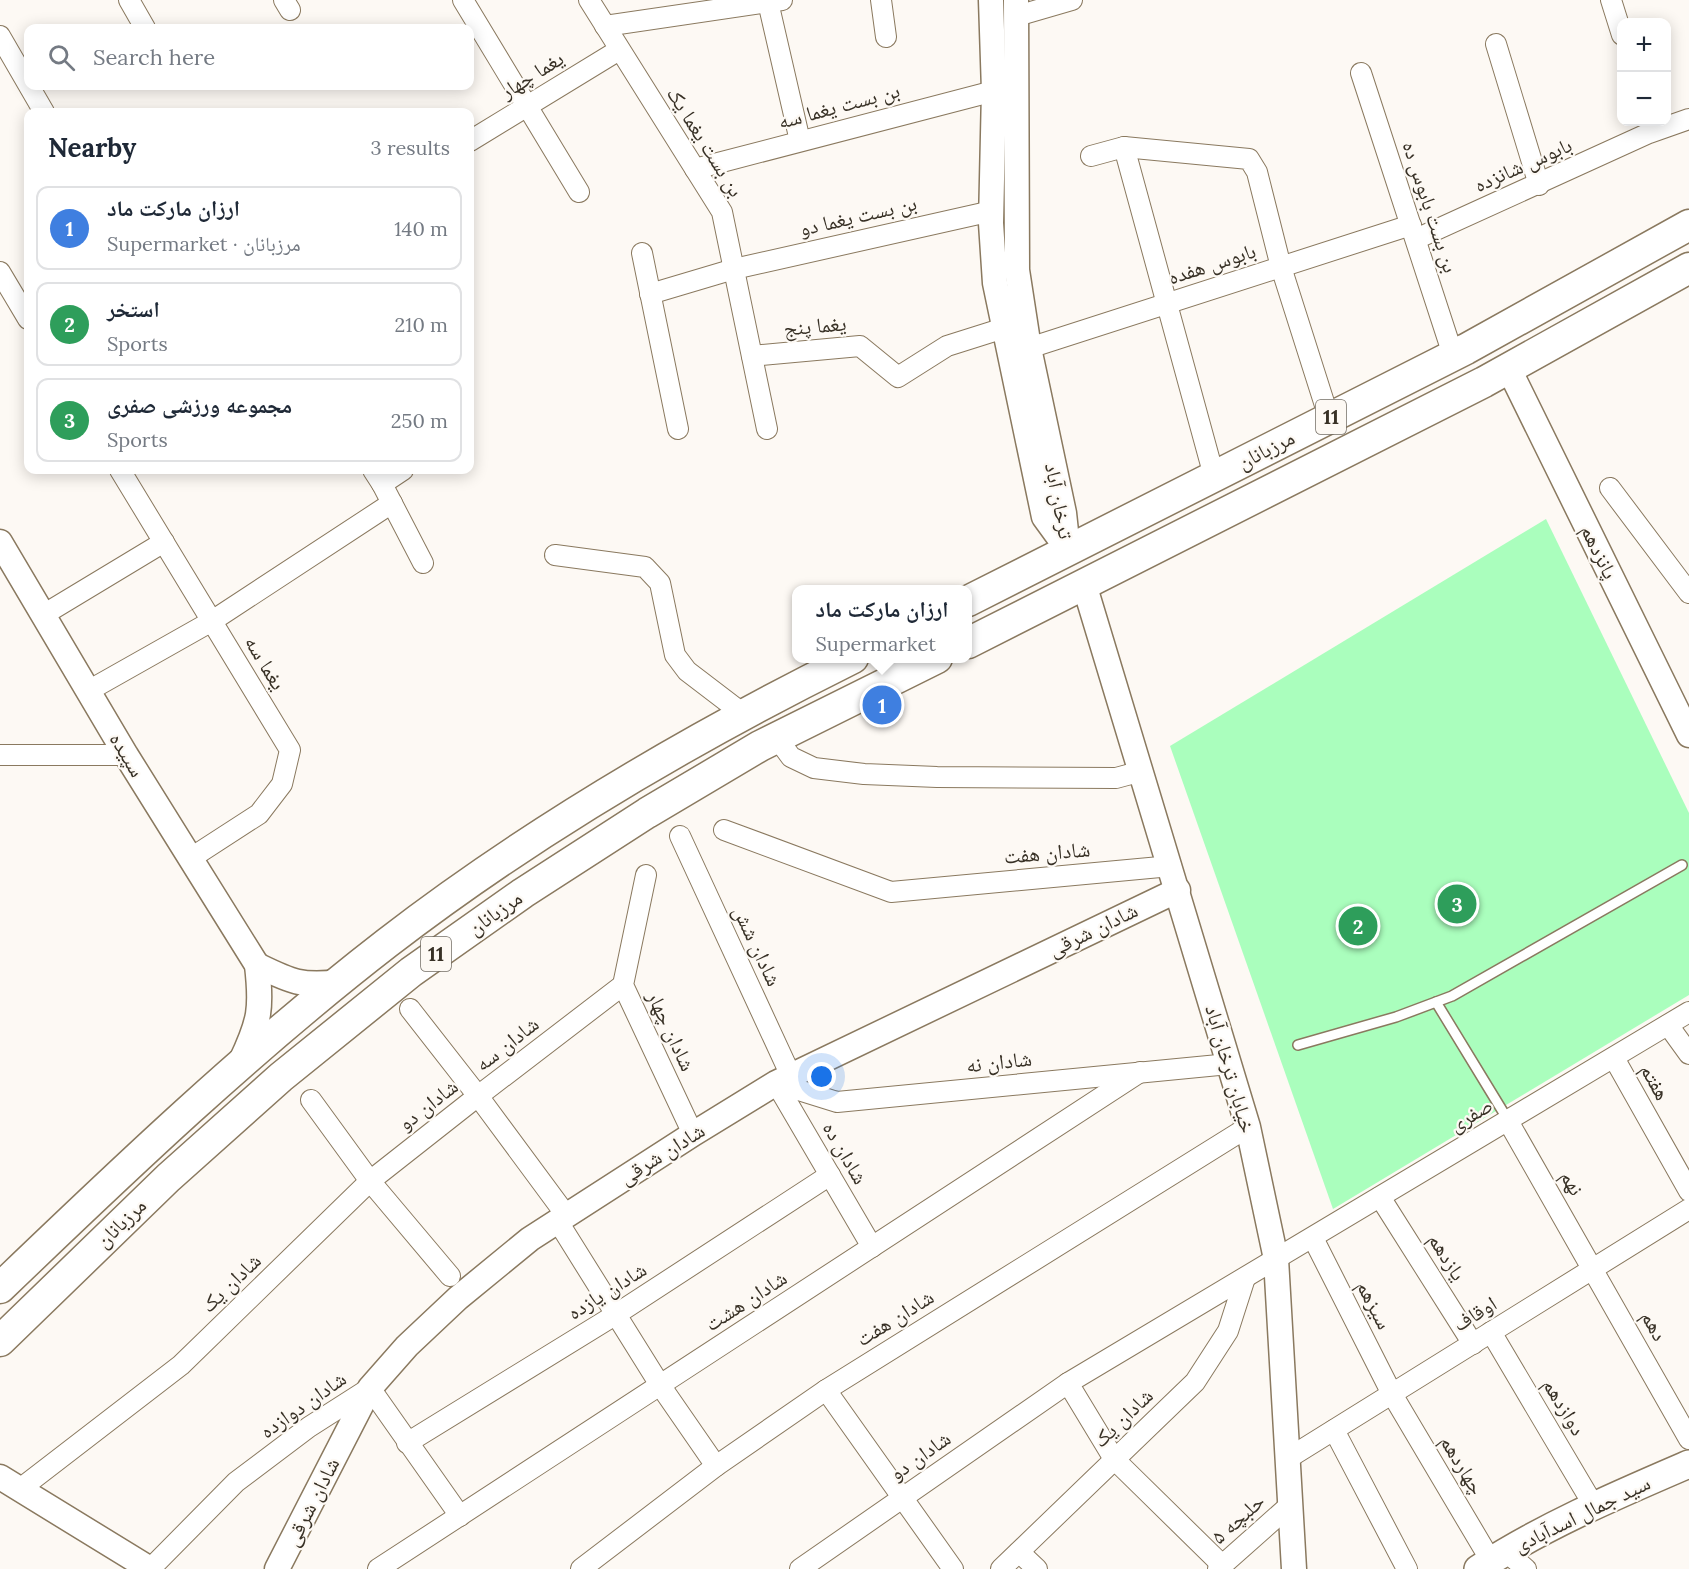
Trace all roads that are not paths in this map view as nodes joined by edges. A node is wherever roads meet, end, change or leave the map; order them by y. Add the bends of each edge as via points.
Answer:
1 (129, 0) edge
2 (463, 0) edge
3 (589, 0) edge
4 (881, 0) edge
5 (991, 0) edge
6 (1072, 0) edge
7 (1611, 0) edge
8 (775, 1) edge
9 (1016, 8) edge
10 (1617, 20) edge
11 (143, 24) edge
12 (604, 26) junction
13 (0, 36) edge
14 (886, 38) dead end
15 (1496, 44) dead end
16 (619, 50) junction
17 (1361, 73) dead end
18 (24, 77) edge
19 (31, 90) edge
20 (994, 91) junction
21 (526, 106) junction
22 (42, 108) edge
23 (1689, 119) edge
24 (1648, 127) edge
25 (474, 138) edge
26 (800, 141) junction
27 (1125, 147) junction
28 (1091, 156) dead end
29 (695, 170) junction
30 (1539, 185) junction
31 (579, 192) dead end
32 (992, 211) junction
33 (1689, 225) edge
34 (1413, 232) junction
35 (642, 253) dead end
36 (1281, 267) junction
37 (734, 268) junction
38 (1689, 268) edge
39 (0, 272) edge
40 (651, 294) junction
41 (1166, 304) junction
42 (24, 312) edge
43 (1004, 328) junction
44 (1029, 348) junction
45 (752, 356) junction
46 (1453, 356) junction
47 (1509, 369) junction
48 (1329, 418) junction
49 (678, 429) dead end
50 (767, 429) dead end
51 (122, 474) edge
52 (1214, 476) junction
53 (378, 477) edge
54 (1610, 488) dead end
55 (392, 503) junction
56 (0, 542) edge
57 (164, 542) junction
58 (1068, 550) junction
59 (555, 555) dead end
60 (423, 563) dead end
61 (1084, 584) junction
62 (1689, 593) edge
63 (972, 599) edge
64 (43, 615) junction
65 (212, 621) junction
66 (972, 641) edge
67 (843, 663) edge
68 (927, 663) edge
69 (88, 691) junction
70 (742, 713) junction
71 (1689, 735) edge
72 (777, 738) junction
73 (126, 754) junction
74 (0, 756) edge
75 (1142, 771) junction
76 (724, 830) dead end
77 (680, 836) dead end
78 (191, 858) junction
79 (1682, 865) dead end
80 (1171, 866) junction
81 (646, 875) dead end
82 (1178, 890) junction
83 (257, 965) junction
84 (339, 982) junction
85 (623, 985) junction
86 (1436, 1002) junction
87 (410, 1009) dead end
88 (1689, 1012) edge
89 (1668, 1025) junction
90 (1298, 1045) dead end
91 (1689, 1054) edge
92 (1614, 1058) junction
93 (240, 1063) junction
94 (1229, 1064) junction
95 (1140, 1072) junction
96 (784, 1080) junction
97 (478, 1096) junction
98 (311, 1100) dead end
99 (1508, 1121) junction
100 (1248, 1127) junction
101 (693, 1134) junction
102 (830, 1175) junction
103 (370, 1181) junction
104 (1689, 1191) edge
105 (1380, 1197) junction
106 (1689, 1209) edge
107 (562, 1217) junction
108 (1313, 1238) junction
109 (872, 1247) junction
110 (1276, 1259) junction
111 (1594, 1269) junction
112 (450, 1276) dead end
113 (1245, 1278) junction
114 (0, 1288) edge
115 (615, 1315) junction
116 (1491, 1332) junction
117 (0, 1341) edge
118 (1473, 1344) junction
119 (1068, 1383) junction
120 (660, 1385) junction
121 (370, 1388) junction
122 (826, 1390) junction
123 (1392, 1394) junction
124 (1334, 1430) junction
125 (1689, 1439) edge
126 (407, 1443) junction
127 (1287, 1459) junction
128 (1114, 1460) junction
129 (1689, 1464) edge
130 (716, 1466) junction
131 (10, 1483) edge
132 (903, 1497) junction
133 (1290, 1504) junction
134 (1594, 1506) junction
135 (460, 1516) junction
136 (1019, 1552) junction
137 (1491, 1560) edge
138 (1220, 1567) edge
139 (150, 1569) edge
140 (277, 1569) edge
141 (378, 1569) edge
142 (580, 1569) edge
143 (800, 1569) edge
144 (953, 1569) edge
145 (1001, 1569) edge
146 (1037, 1569) edge
147 (1294, 1569) edge
148 (1407, 1569) edge
149 (1526, 1569) edge

1 - 11 street
2 - 21 street
3 - 12 street, بن بست یغما یک
4 - 14 street
5 - 20 street, ترخان آباد
6 - 9 street
7 - 10 street
8 - 12 street
8 - 26 street
9 - 44 street, ترخان آباد via 1017,258
12 - 16 street, بن بست یغما یک
13 - 18 street
15 - 30 street
16 - 21 street, یغما چهار
16 - 29 street, بن بست یغما یک
17 - 34 street, بن بست بابوس ده
19 - 22 street
20 - 26 street, بن بست یغما سه
20 - 32 street, ترخان آباد
21 - 25 street, یغما چهار
21 - 31 street
23 - 24 street, بابوس شانزده
24 - 30 street, بابوس شانزده
26 - 29 street, بن بست یغما سه
27 - 28 street
27 - 36 street via 1249,159 1257,172
27 - 41 street
29 - 37 street, بن بست یغما یک via 722,212
30 - 34 street, بابوس شانزده
32 - 37 street, بن بست یغما دو
32 - 43 street, ترخان آباد via 995,283
33 - 46 main road, مرزبانان / 11
34 - 36 street, بابوس هفده
34 - 46 street, بن بست بابوس ده
35 - 40 street
36 - 41 street, بابوس هفده
36 - 48 street
37 - 40 street, بن بست یغما دو
37 - 45 street, بن بست یغما یک
38 - 47 main road, مرزبانان / 11
39 - 42 street
40 - 49 street
41 - 44 street, بابوس هفده
41 - 52 street
43 - 45 street, یغما پنج via 947,346 898,377 860,346
43 - 58 street, ترخان آباد via 1044,517
44 - 58 street, ترخان آباد via 1064,513
45 - 50 street, بن بست یغما یک
46 - 48 main road, مرزبانان / 11
47 - 61 main road, مرزبانان / 11
47 - 71 street, پانزدهم
48 - 52 main road, مرزبانان / 11
51 - 57 street, یغما سه
52 - 58 main road, مرزبانان / 11
53 - 55 street
54 - 62 street
55 - 60 street
55 - 65 street
56 - 64 street, سپیده
57 - 64 street
57 - 65 street, یغما سه
58 - 61 main road
58 - 63 main road, مرزبانان / 11
59 - 70 street via 645,567 660,583 675,655 687,671
61 - 66 main road, مرزبانان / 11
61 - 75 street, خیابان ترخان آباد
64 - 69 street, سپیده
65 - 69 street
65 - 78 street, یغما سه via 290,750 282,784 259,814
67 - 70 main road, مرزبانان / 11
68 - 72 main road, مرزبانان / 11
69 - 73 street, سپیده
70 - 84 main road, مرزبانان / 11 via 502,862
72 - 75 street via 791,757 814,768 864,774 1116,778
72 - 117 main road, مرزبانان / 11 via 646,813 411,972 202,1147
73 - 74 street
73 - 78 street, سپیده
75 - 80 street, خیابان ترخان آباد
76 - 80 street, شادان هفت via 891,892
77 - 96 street, شادان شش
78 - 83 street, سپیده
79 - 86 lane
80 - 82 street, خیابان ترخان آباد
81 - 85 street, شادان چهار
82 - 94 street, خیابان ترخان آباد
82 - 96 street, شادان شرقی
83 - 84 street via 296,983
83 - 93 street, سپیده via 261,1000 257,1028
84 - 93 main road, مرزبانان / 11
85 - 97 street, شادان سه
85 - 101 street, شادان چهار
86 - 90 lane
86 - 99 lane
87 - 97 street, شادان سه
88 - 89 street, صفری
89 - 91 street
89 - 92 street, صفری
92 - 99 street, صفری
92 - 104 street, هفتم
93 - 114 main road, مرزبانان / 11
94 - 95 street, شادان نه
94 - 100 street, خیابان ترخان آباد
95 - 96 street, شادان نه via 837,1102
95 - 109 street, شادان هشت
96 - 101 street, شادان شرقی
96 - 102 street, شادان ده
97 - 103 street, شادان دو
97 - 107 street, شادان دو
98 - 103 street
99 - 105 street, صفری
99 - 111 street, نهم
100 - 110 street, خیابان ترخان آباد
100 - 122 street, شادان هفت
101 - 107 street, شادان شرقی
102 - 109 street, شادان ده
102 - 115 street, شادان یازده
103 - 112 street
103 - 131 street, شادان یک via 181,1365
105 - 108 street, صفری
105 - 118 street, یازدهم
106 - 111 street, اوقاف
107 - 115 street, شادان دو
107 - 121 street, شادان شرقی via 458,1298
108 - 110 street, صفری
108 - 123 street, سیزهم
109 - 120 street, شادان هشت
110 - 113 street, شادان دو
110 - 127 street, خیابان ترخان آباد
111 - 116 street, اوقاف
111 - 125 street, دهم
113 - 119 street, شادان دو
113 - 128 street, شادان یک via 1228,1331 1195,1382
115 - 120 street, شادان دو
115 - 126 street, شادان یازده
116 - 118 street, اوقاف
116 - 134 street, دوازدهم
118 - 123 street, اوقاف
119 - 128 street
119 - 132 street, شادان دو
120 - 130 street, شادان دو
120 - 135 street, شادان هشت
121 - 126 street, شادان دوازده
121 - 139 street, شادان دوازده via 309,1427 237,1482
121 - 140 street, شادان شرقی
122 - 130 street, شادان هفت
122 - 132 street
123 - 124 street, اوقاف
123 - 137 street, چهاردهم
124 - 127 street, اوقاف
124 - 148 street
126 - 135 street, شادان دوازده
127 - 133 street, خیابان ترخان آباد
128 - 136 street, شادان یک
128 - 138 street
129 - 134 main road, سید جمال اسدآبادی
130 - 142 street, شادان هفت
131 - 139 street
132 - 143 street, شادان دو
132 - 144 street
133 - 138 street, حلبچه ۵
133 - 147 street, خیابان ترخان آباد
134 - 137 main road, سید جمال اسدآبادی
135 - 141 street, شادان هشت
136 - 145 street, شادان یک
136 - 146 street
137 - 149 street, چهاردهم

